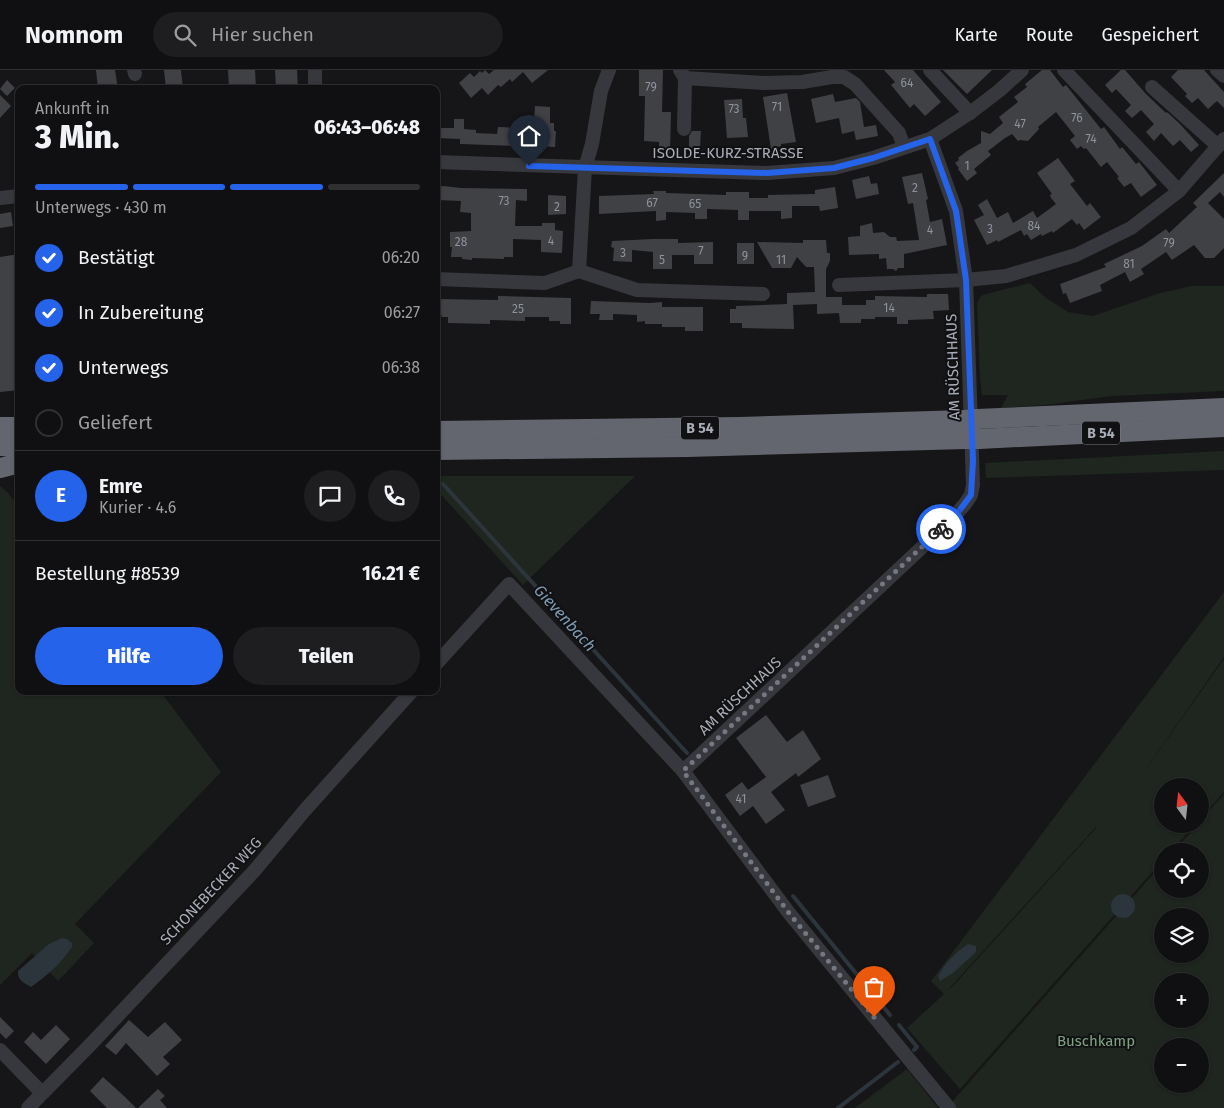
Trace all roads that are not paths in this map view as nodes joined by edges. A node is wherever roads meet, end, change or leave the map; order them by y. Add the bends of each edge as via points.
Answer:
1 (315, 70) edge
2 (609, 70) edge
3 (930, 70) edge
4 (1022, 70) edge
5 (1064, 70) edge
6 (1217, 70) edge
7 (683, 74) edge
8 (1224, 76) edge
9 (315, 85) edge
10 (1152, 87) dead end
11 (970, 113) junction
12 (684, 130) dead end
13 (930, 139) junction
14 (1221, 142) edge
15 (904, 147) junction
16 (440, 162) edge
17 (585, 168) junction
18 (1179, 191) junction
19 (15, 196) edge
20 (0, 198) edge
21 (579, 271) junction
22 (440, 279) edge
23 (966, 280) junction
24 (839, 284) dead end
25 (763, 294) dead end
26 (1224, 408) edge
27 (0, 427) edge
28 (15, 427) edge
29 (1224, 427) edge
30 (972, 429) junction
31 (440, 431) edge
32 (0, 446) edge
33 (15, 446) edge
34 (440, 450) edge
35 (15, 464) edge
36 (0, 468) edge
37 (440, 660) edge
38 (408, 695) edge
39 (683, 771) junction
40 (0, 1050) edge
41 (42, 1093) junction
42 (28, 1108) edge
43 (948, 1108) edge

1 - 9 street
2 - 17 street via 601,91
3 - 11 street
4 - 11 street, ISOLDE-KURZ-STRASSE
5 - 18 street
6 - 8 street
7 - 12 street
7 - 15 street via 764,83 844,77 855,84 899,133
10 - 14 street
11 - 13 street, ISOLDE-KURZ-STRASSE
13 - 15 street, ISOLDE-KURZ-STRASSE
13 - 23 street, AM RÜSCHHAUS via 956,211
14 - 18 street
15 - 17 street, ISOLDE-KURZ-STRASSE via 834,168 767,173
16 - 17 street, ISOLDE-KURZ-STRASSE
17 - 21 street
18 - 23 street via 1131,228 1076,255 1006,276
19 - 20 street
21 - 22 street via 545,283
21 - 25 street via 638,290
23 - 24 street
23 - 39 street, AM RÜSCHHAUS via 973,461 971,495 949,522
26 - 30 highway, B 54
27 - 28 highway
29 - 30 highway, B 54
30 - 31 highway, B 54 via 730,427
30 - 34 highway, B 54 via 688,447
32 - 33 highway
35 - 36 highway
37 - 39 street via 509,584
38 - 41 street, SCHONEBECKER WEG via 255,870
39 - 43 street via 789,913
40 - 41 street
41 - 42 street, SCHONEBECKER WEG

